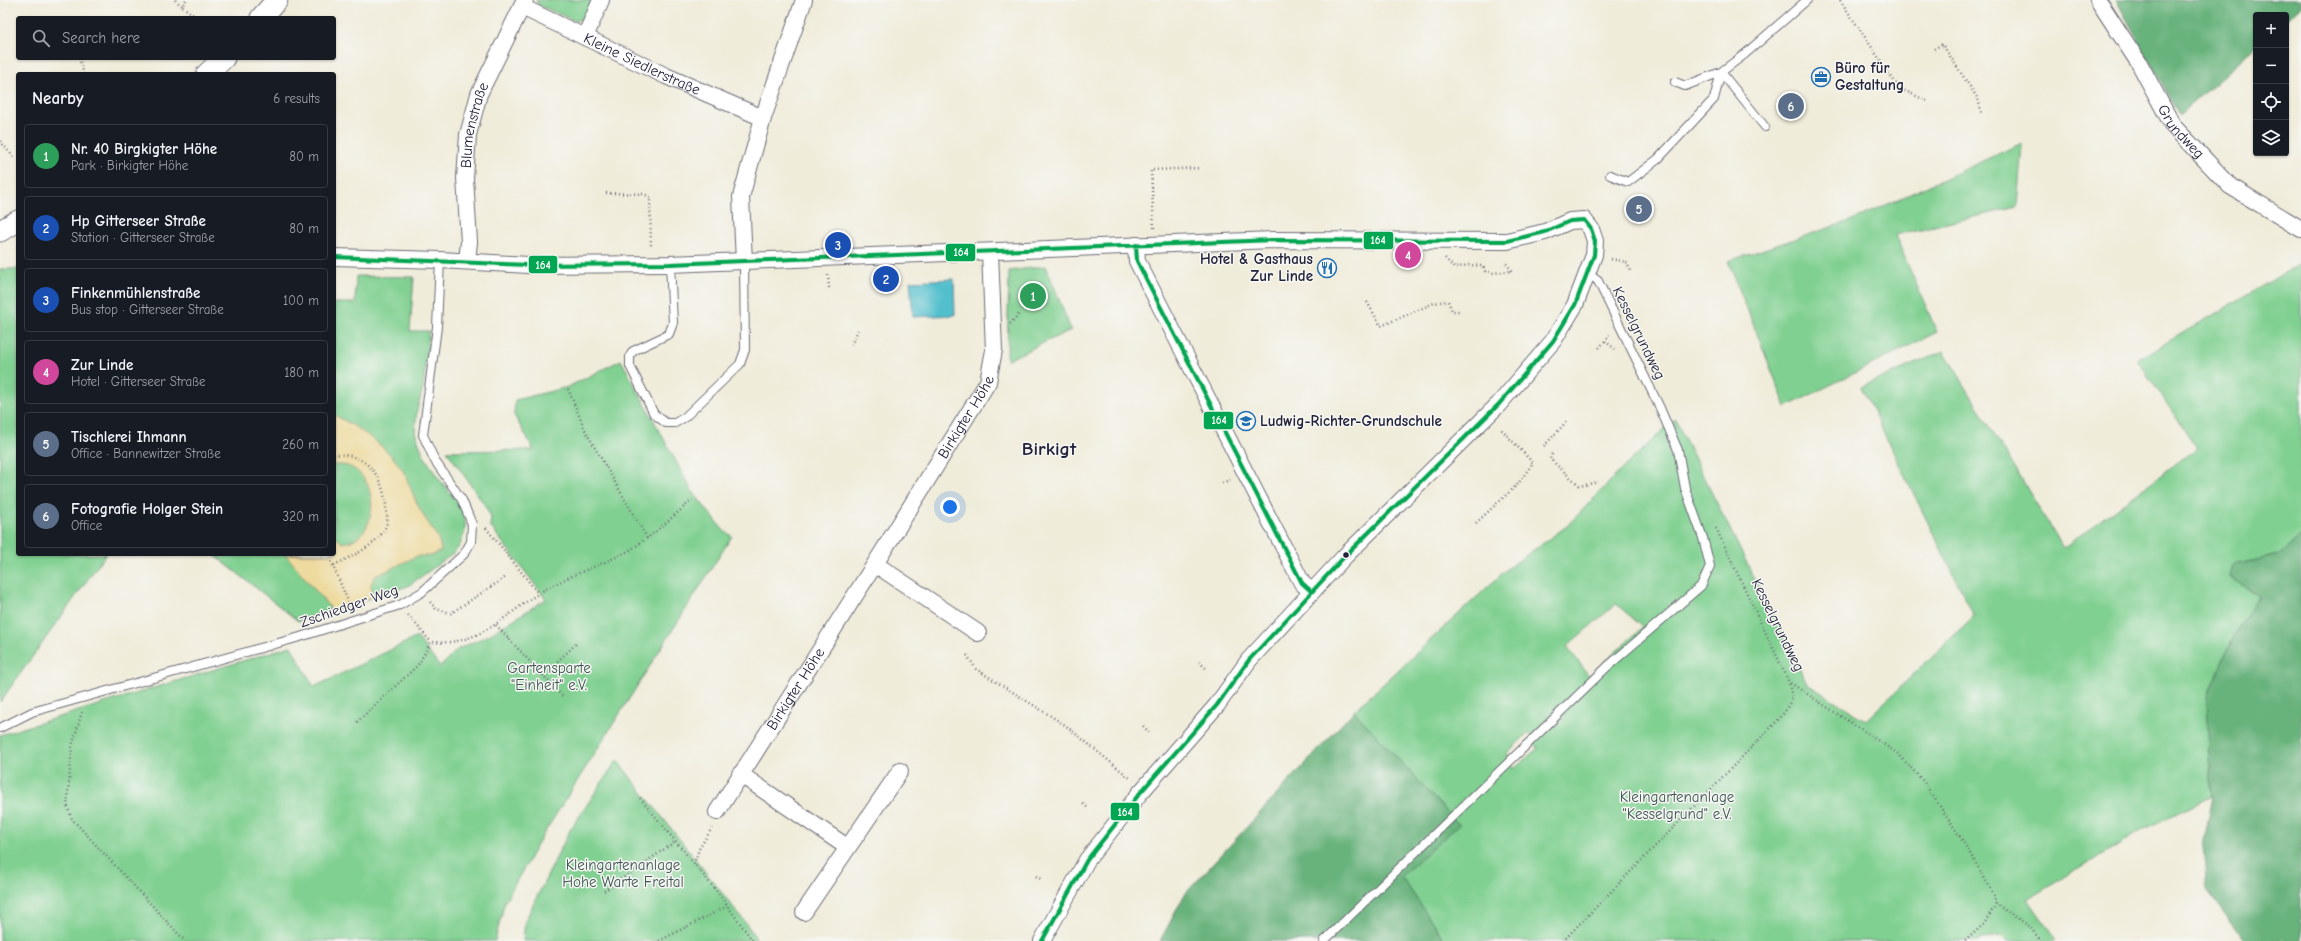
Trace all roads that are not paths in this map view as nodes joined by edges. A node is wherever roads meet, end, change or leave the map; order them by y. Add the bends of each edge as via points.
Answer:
1 (277, 0) edge
2 (601, 0) edge
3 (804, 0) edge
4 (1807, 0) edge
5 (2098, 0) edge
6 (523, 3) edge
7 (263, 16) edge
8 (585, 37) junction
9 (222, 60) edge
10 (208, 72) edge
11 (1721, 72) junction
12 (1675, 82) dead end
13 (763, 118) junction
14 (1765, 127) dead end
15 (1610, 175) dead end
16 (16, 222) edge
17 (2301, 229) edge
18 (0, 231) edge
19 (1136, 245) junction
20 (990, 252) junction
21 (336, 257) edge
22 (440, 260) junction
23 (467, 261) junction
24 (744, 262) junction
25 (670, 264) junction
26 (1588, 273) junction
27 (875, 564) junction
28 (1311, 591) junction
29 (978, 633) dead end
30 (0, 728) edge
31 (900, 771) dead end
32 (740, 774) junction
33 (717, 812) road end
34 (847, 847) junction
35 (804, 912) dead end
36 (1042, 941) edge
37 (1324, 941) edge

1 - 7 street
2 - 8 street
3 - 13 street
4 - 11 lane
5 - 17 street, Grundweg via 2139,63 2173,126 2230,186
6 - 8 street, Kleine Siedlerstraße
6 - 23 street, Blumenstraße via 479,94 468,135 465,178 469,237
8 - 13 street, Kleine Siedlerstraße
9 - 10 street
11 - 12 lane via 1685,86
11 - 14 lane
11 - 15 lane via 1714,99 1658,159 1628,182
13 - 24 street via 741,197
16 - 18 street
19 - 20 street
19 - 26 street via 1324,239 1507,241 1545,232 1570,221 1584,220 1591,229 1595,241
19 - 28 street via 1137,261 1302,583
20 - 24 street
20 - 27 street, Birkigter Höhe via 994,350 988,382
21 - 22 street
22 - 23 street
22 - 30 lane, Zschiedger Weg via 437,327 423,435 435,461 462,500 472,524 471,542 464,554 422,592 400,606 32,712
23 - 25 street via 528,265
24 - 25 street
24 - 25 lane via 745,350 740,364 685,417 675,423 666,423 654,414 630,366 633,351 669,334 672,323
26 - 28 street via 1566,322 1528,372
26 - 37 lane, Kesselgrundweg via 1598,281 1606,295 1678,450 1685,488 1710,566 1701,586 1607,666
27 - 29 street
27 - 32 street, Birkigter Höhe
28 - 36 street via 1249,660 1217,705 1140,793 1087,860
31 - 34 street
32 - 33 street, Birkigter Höhe
32 - 34 street
34 - 35 street

